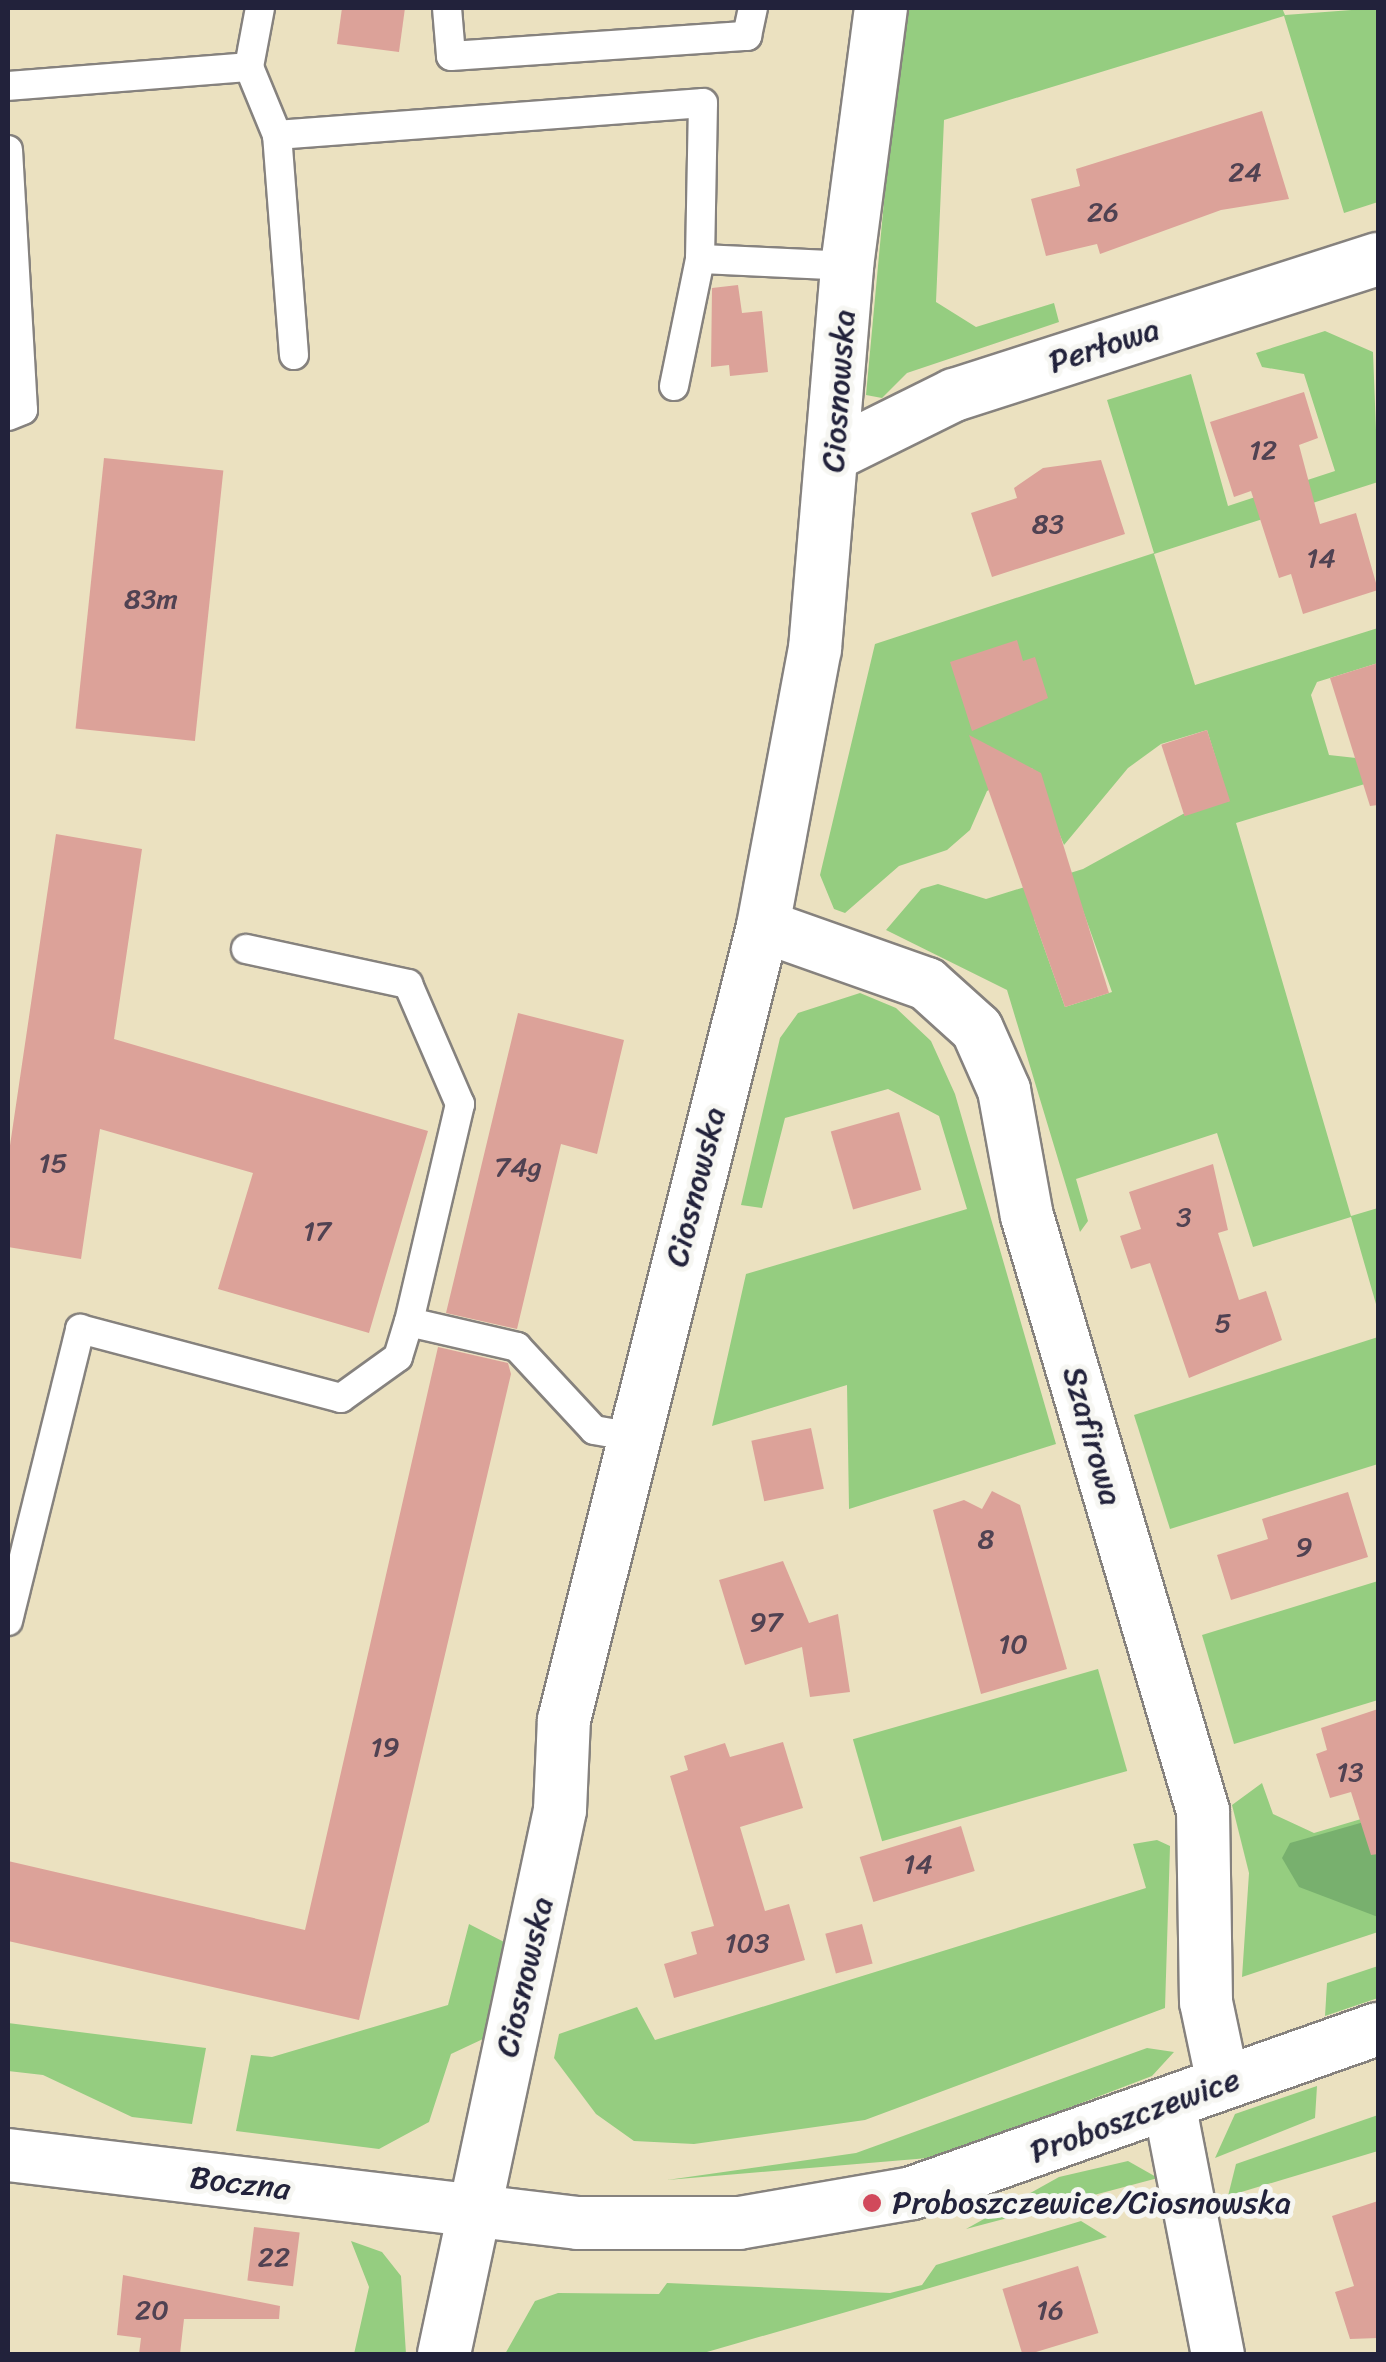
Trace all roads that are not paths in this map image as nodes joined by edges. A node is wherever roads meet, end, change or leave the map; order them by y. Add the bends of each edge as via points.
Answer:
1 (260, 8) edge
2 (446, 8) edge
3 (752, 8) edge
4 (881, 8) edge
5 (249, 67) junction
6 (8, 86) edge
7 (276, 135) junction
8 (8, 150) edge
9 (700, 259) junction
10 (1378, 259) edge
11 (847, 266) junction
12 (294, 355) dead end
13 (674, 386) dead end
14 (8, 416) edge
15 (837, 453) junction
16 (763, 926) junction
17 (246, 949) dead end
18 (409, 1322) junction
19 (632, 1437) junction
20 (8, 1621) edge
21 (1378, 2029) edge
22 (1223, 2083) junction
23 (1169, 2103) junction
24 (8, 2155) edge
25 (473, 2210) junction
26 (444, 2354) edge
27 (1218, 2354) edge

1 - 5 lane
2 - 3 lane via 451,56 747,36
4 - 11 street, Ciosnowska
5 - 6 lane
5 - 7 lane
7 - 9 lane via 704,103
7 - 12 lane
8 - 14 lane via 23,410
9 - 11 lane
9 - 13 lane
10 - 15 street, Perłowa via 954,396
11 - 15 street, Ciosnowska
15 - 16 street, Ciosnowska via 815,648
16 - 19 street, Ciosnowska
16 - 22 street, Szafirowa via 928,984 977,1028 1004,1090 1027,1216 1203,1812 1206,2002
17 - 18 lane via 408,984 460,1104
18 - 19 lane via 517,1347 594,1430
18 - 20 lane via 398,1357 341,1398 80,1329
19 - 25 street, Ciosnowska via 564,1720 560,1810
21 - 22 street, Proboszczewice
22 - 23 street, Proboszczewice
23 - 25 street, Proboszczewice via 978,2172 828,2212 637,2226
23 - 27 street
24 - 25 street, Boczna
25 - 26 street, Ciosnowska

